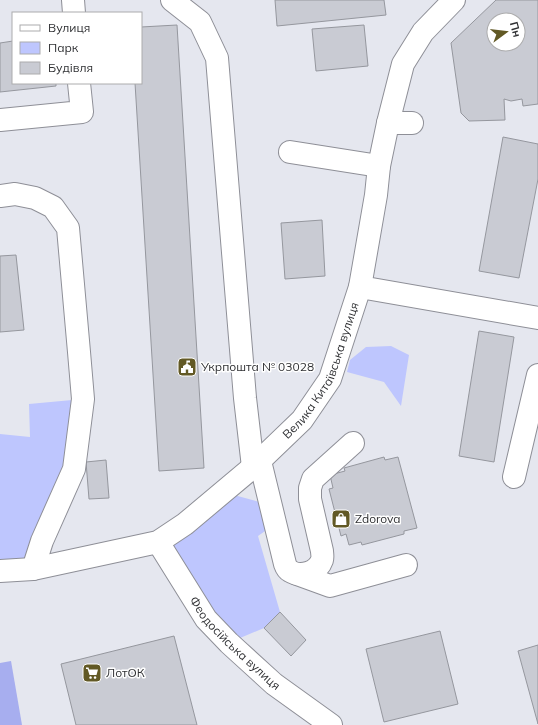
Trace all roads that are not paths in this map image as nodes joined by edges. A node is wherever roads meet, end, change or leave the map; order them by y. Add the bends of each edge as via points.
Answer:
1 (73, 0) edge
2 (172, 0) edge
3 (454, 0) edge
4 (74, 12) edge
5 (79, 84) edge
6 (0, 120) edge
7 (388, 123) junction
8 (412, 123) dead end
9 (290, 152) dead end
10 (379, 166) junction
11 (0, 196) edge
12 (360, 287) junction
13 (538, 318) edge
14 (538, 375) edge
15 (353, 443) dead end
16 (256, 464) junction
17 (514, 476) dead end
18 (158, 542) junction
19 (406, 564) dead end
20 (33, 568) junction
21 (0, 571) edge
22 (297, 574) junction
23 (331, 725) edge

1 - 4 street
2 - 16 street via 200,22 217,58 244,382
3 - 7 street, Велика Китаївська вулиця via 423,32 403,64
5 - 6 street via 82,112
7 - 8 street
7 - 10 street, Велика Китаївська вулиця
9 - 10 street
10 - 12 street, Велика Китаївська вулиця
11 - 20 street via 16,194 35,198 53,207 68,228 80,360 83,399 74,469 42,541
12 - 13 street
12 - 16 street, Велика Китаївська вулиця via 330,379 302,420
14 - 17 street
15 - 22 street via 313,479 310,499 322,559 318,568 308,574
16 - 18 street, Велика Китаївська вулиця via 185,524
16 - 22 street via 285,564 289,571
18 - 20 street, Велика Китаївська вулиця
18 - 23 street, Феодосійська вулиця via 206,619 274,684
19 - 22 street via 330,586
20 - 21 street, Велика Китаївська вулиця

